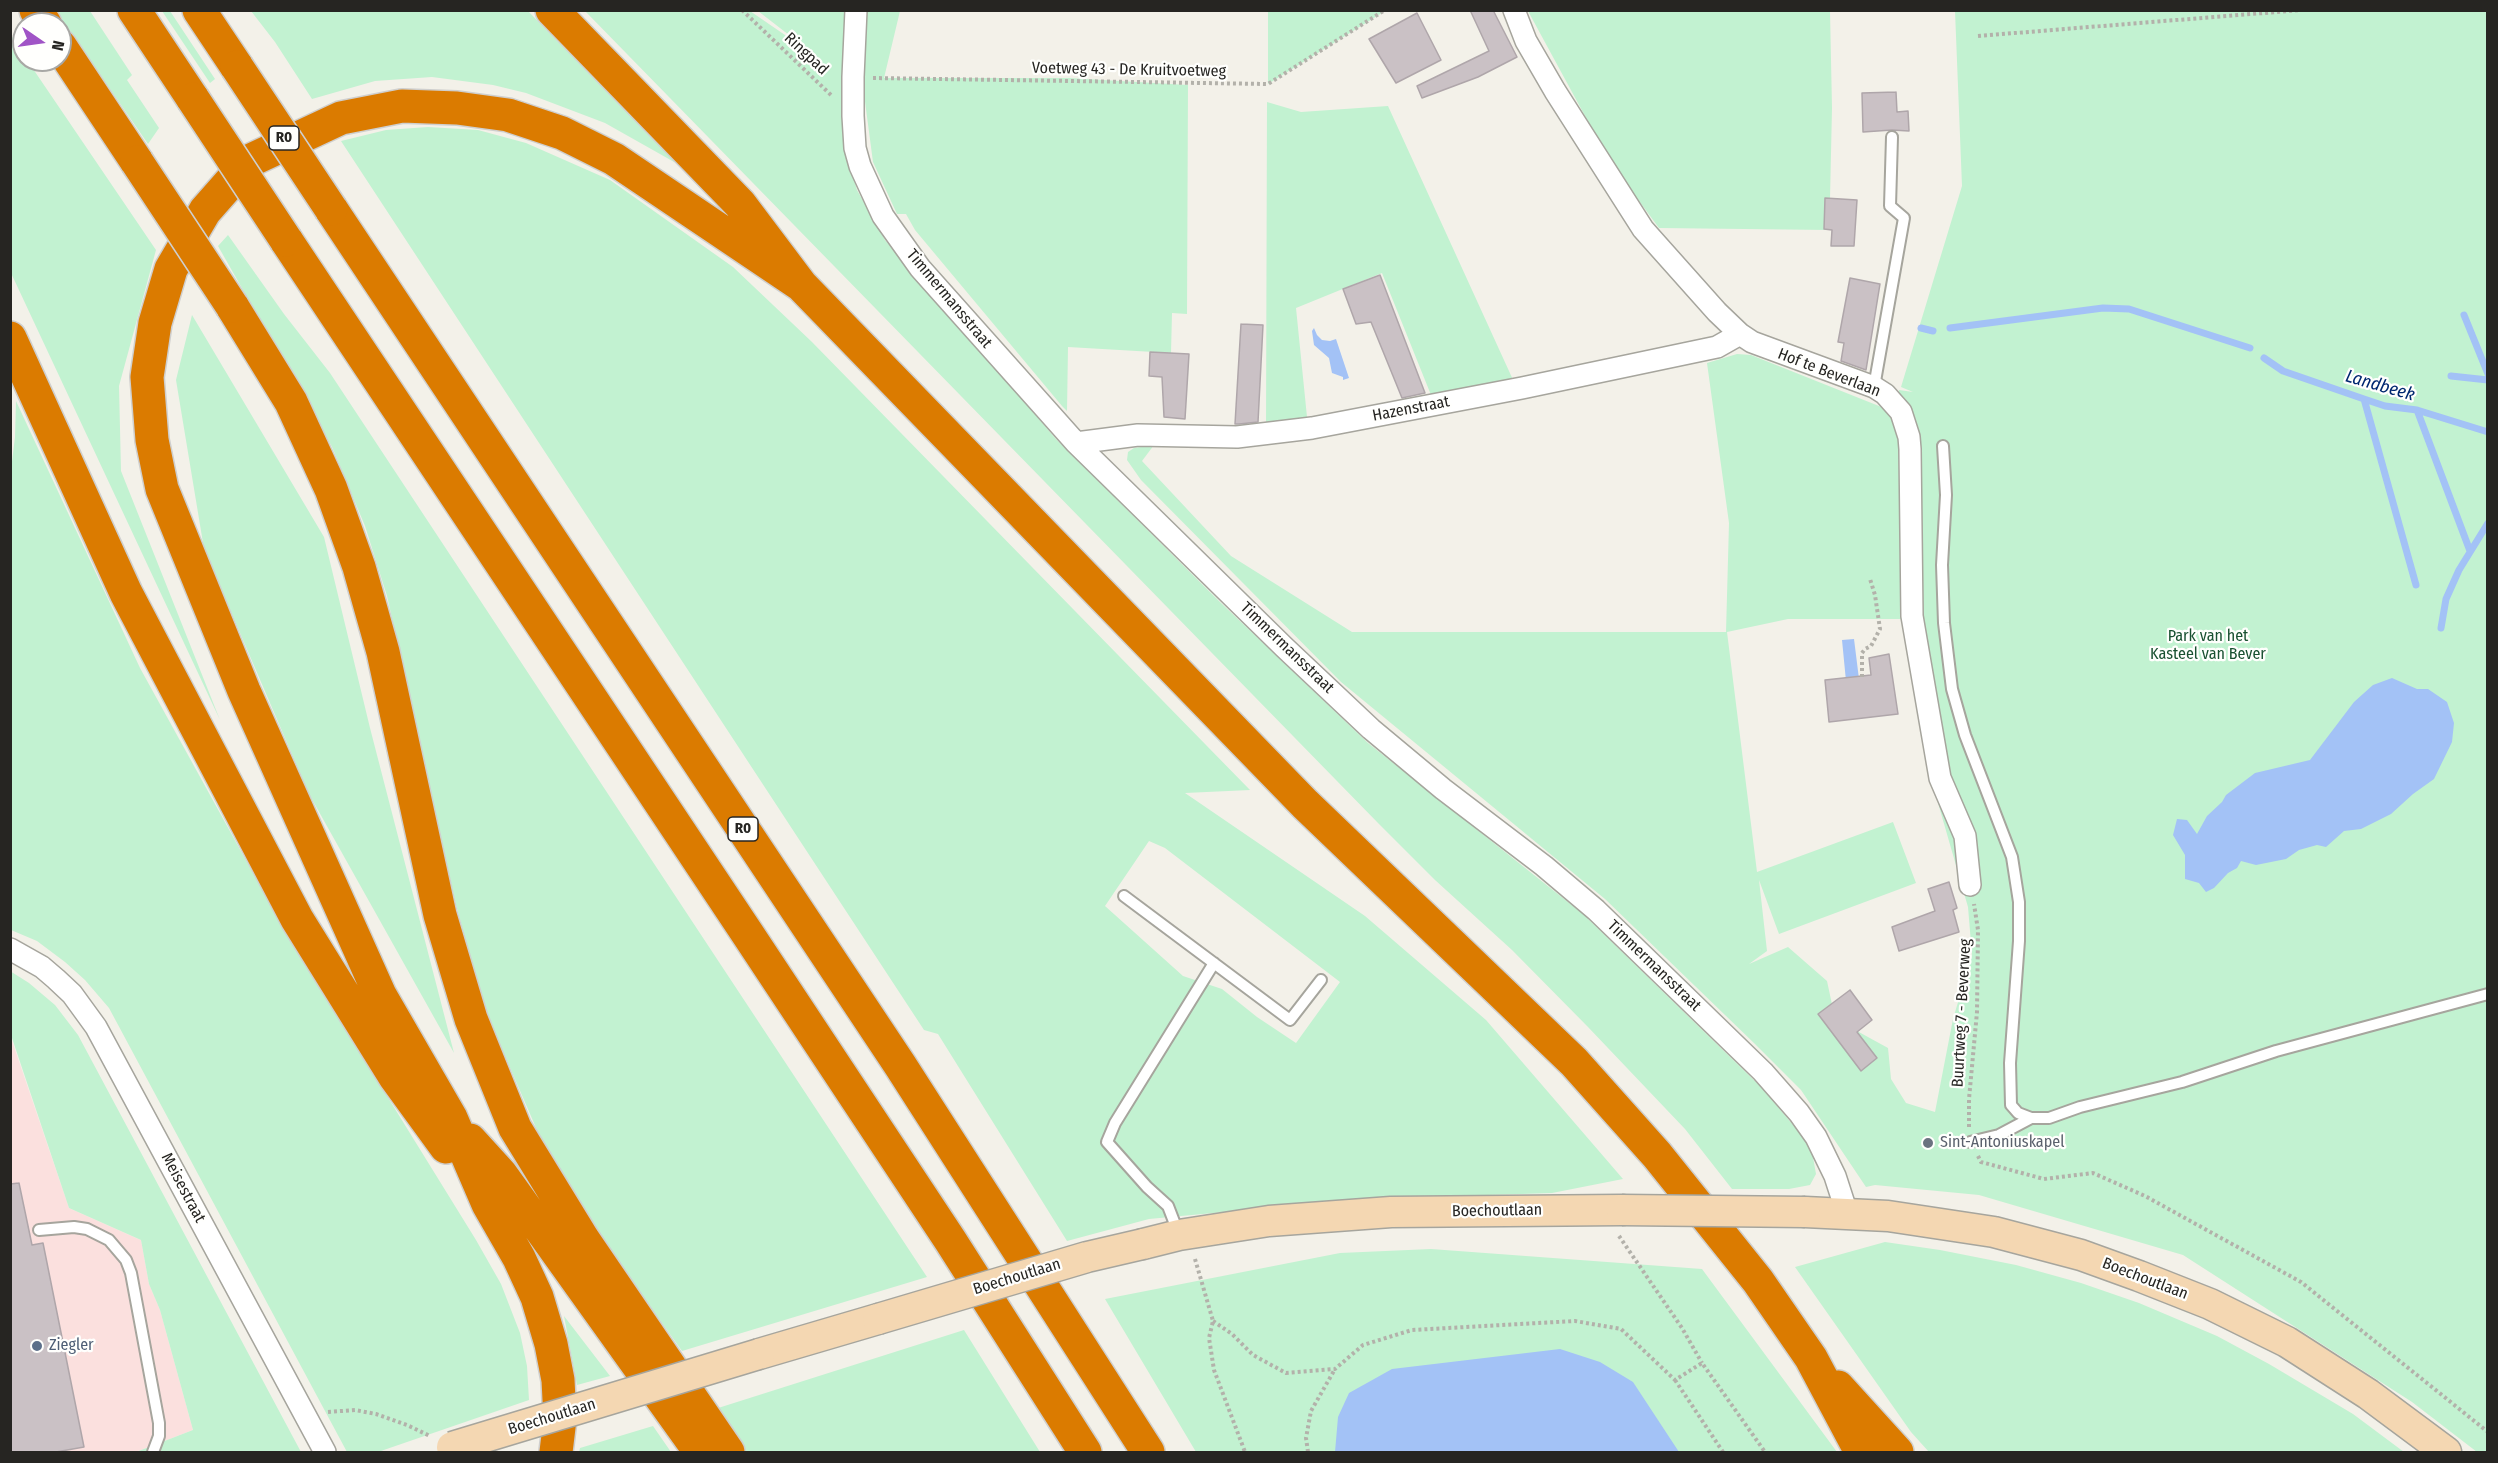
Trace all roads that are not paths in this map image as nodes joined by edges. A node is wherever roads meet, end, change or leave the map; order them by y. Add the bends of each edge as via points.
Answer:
1 (134, 10) edge
2 (199, 10) edge
3 (552, 10) edge
4 (856, 10) edge
5 (1514, 10) edge
6 (72, 64) edge
7 (1892, 137) dead end
8 (801, 285) junction
9 (1740, 334) junction
10 (10, 338) edge
11 (1874, 387) junction
12 (1077, 443) junction
13 (1943, 446) dead end
14 (1970, 885) road end
15 (1125, 896) dead end
16 (10, 949) edge
17 (1214, 963) junction
18 (1321, 980) dead end
19 (2487, 994) edge
20 (451, 1118) junction
21 (2031, 1118) junction
22 (1970, 1142) road end
23 (488, 1204) junction
24 (1847, 1213) junction
25 (39, 1230) dead end
26 (1186, 1251) junction
27 (1811, 1358) junction
28 (321, 1445) edge
29 (443, 1449) edge
30 (153, 1452) edge
31 (556, 1452) edge
32 (700, 1452) edge
33 (728, 1452) edge
34 (1085, 1452) edge
35 (1148, 1452) edge
36 (1861, 1452) edge
37 (1897, 1452) edge
38 (2446, 1452) edge

1 - 34 highway, bridge via 756,946
2 - 35 highway, R0, bridge via 900,1065
3 - 8 highway via 740,204
4 - 12 street, Timmermansstraat via 855,148 883,216 920,268
5 - 9 street, Hof te Beverlaan via 1526,41 1555,91 1643,229
6 - 33 highway, bridge via 291,402 331,489 383,652 440,915 471,1019 515,1128 583,1239
7 - 11 lane via 1890,206 1904,218
8 - 20 highway via 614,159 562,133 508,115 402,106 341,118 249,161 205,212 171,269 155,323 147,377 152,440 162,489 244,691 380,995
8 - 27 highway via 1305,804 1574,1062 1657,1155 1758,1281
9 - 11 street, Hof te Beverlaan via 1762,347
9 - 12 street, Hazenstraat via 1717,346 1312,428 1237,437 1138,435
10 - 23 highway via 126,593 297,919 395,1077
11 - 14 street, Hof te Beverlaan via 1901,412 1909,437 1912,616 1940,778 1965,836
12 - 24 street, Timmermansstraat via 1371,729 1596,910 1763,1072 1816,1137
13 - 21 lane via 1944,622 1952,689 1965,735 2012,857 2019,902 2019,940 2010,1063 2011,1105
15 - 17 lane
16 - 28 street, Meisestraat via 56,979 96,1027
17 - 18 lane via 1290,1020
17 - 26 lane via 1107,1142 1168,1206
19 - 21 lane via 2276,1051 2182,1082 2049,1118
20 - 23 highway
20 - 32 highway via 501,1174
21 - 22 lane via 1999,1135
23 - 31 highway via 537,1297 551,1344 560,1419
24 - 26 main road, Boechoutlaan, bridge via 1805,1212 1621,1225 1391,1212 1269,1221
24 - 38 main road, Boechoutlaan via 1903,1217 1994,1232 2081,1255 2188,1295 2287,1342 2368,1394
25 - 30 lane via 87,1229 109,1240 126,1260 159,1423
26 - 29 main road, Boechoutlaan, bridge via 1143,1244 1087,1257
27 - 36 highway
27 - 37 highway

